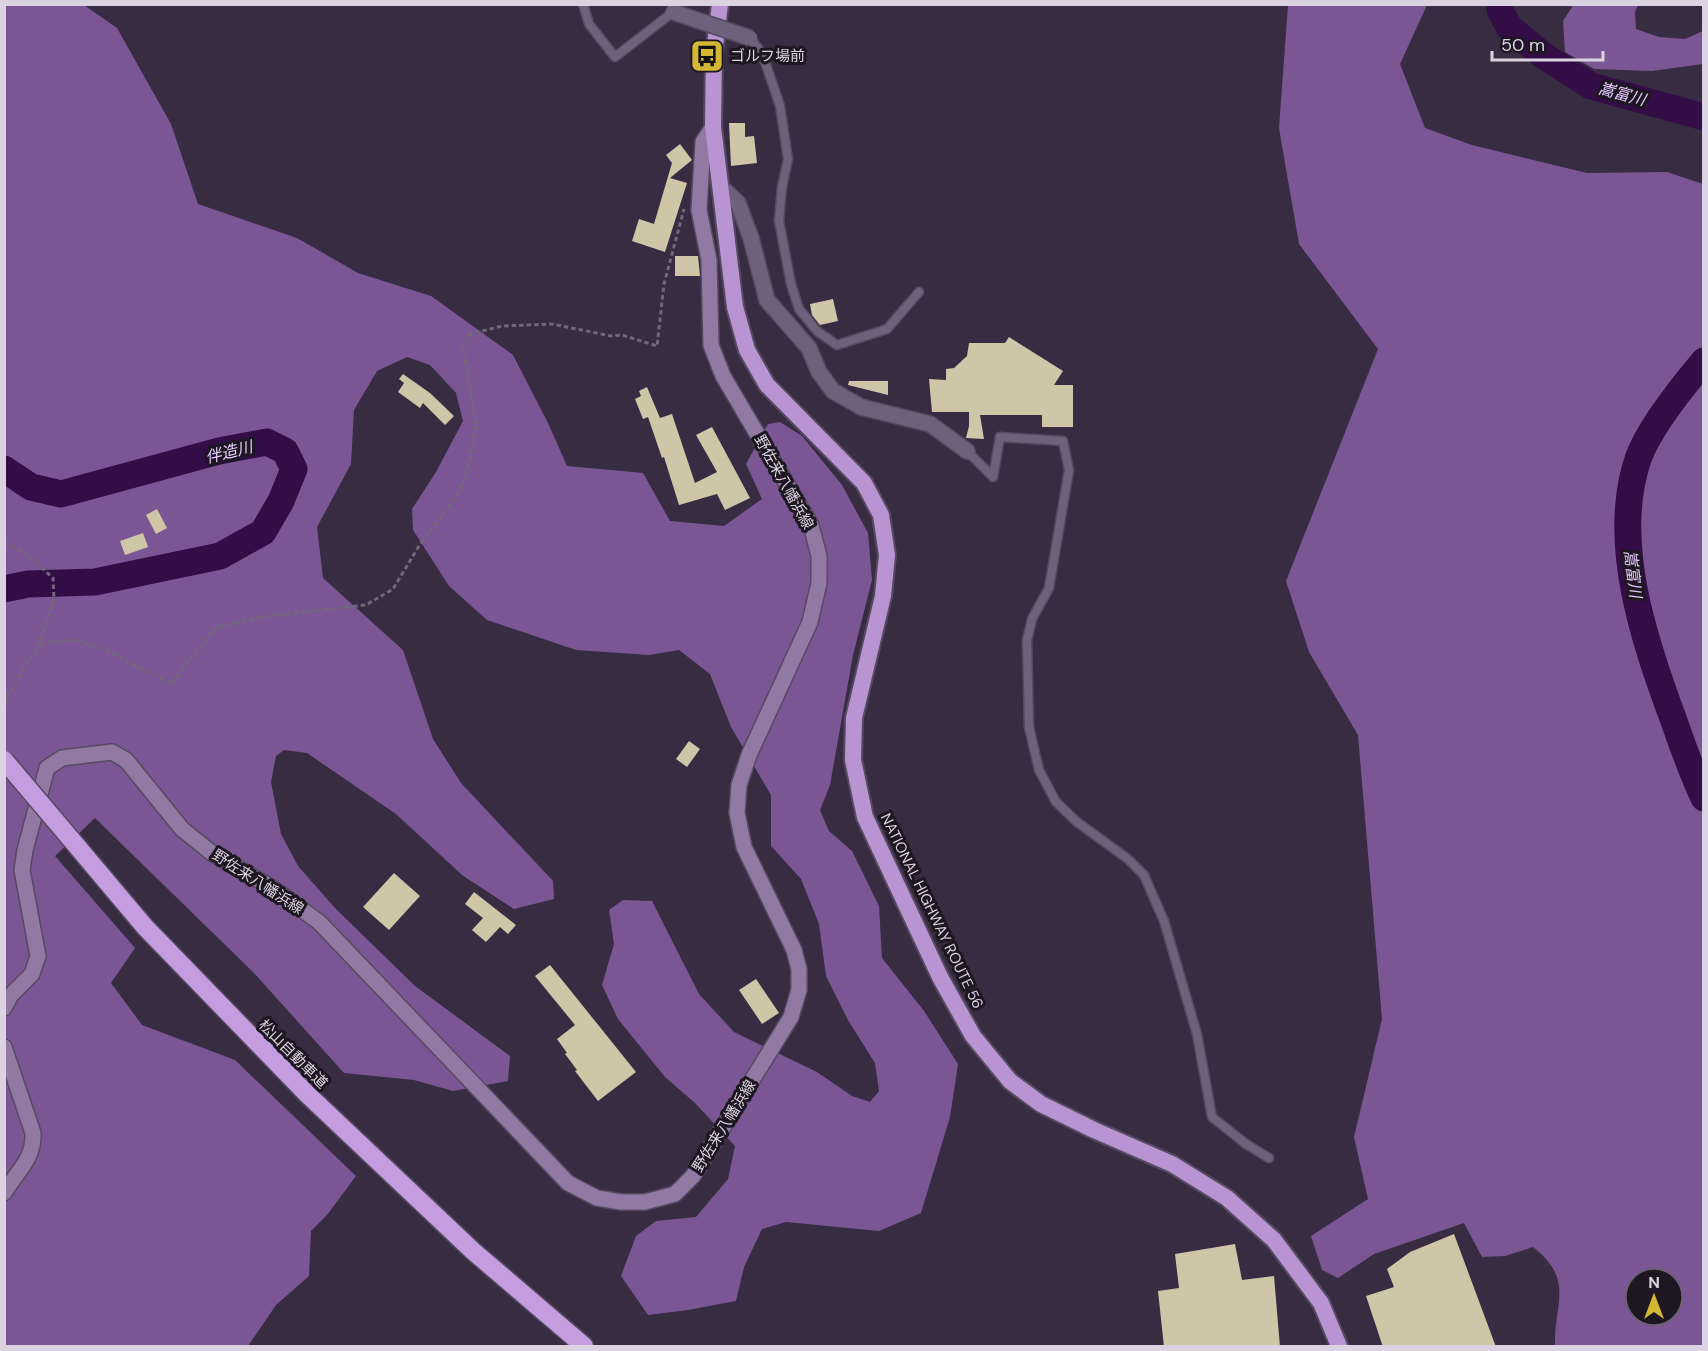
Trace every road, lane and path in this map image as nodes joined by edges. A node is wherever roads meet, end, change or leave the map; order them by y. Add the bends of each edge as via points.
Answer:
1 (583, 4) edge
2 (720, 4) edge
3 (673, 12) joint
4 (750, 38) joint
5 (713, 127) junction
6 (700, 183) junction
7 (720, 186) junction
8 (919, 292) dead end
9 (967, 451) joint
10 (4, 543) edge
11 (40, 644) junction
12 (4, 711) edge
13 (4, 760) edge
14 (4, 1008) edge
15 (4, 1047) edge
16 (1269, 1158) dead end
17 (4, 1193) edge
18 (584, 1347) edge
19 (1340, 1347) edge

1 - 3 lane via 589,24 615,57
2 - 5 highway, NATIONAL HIGHWAY ROUTE 56 via 714,53
3 - 4 street, bridge
4 - 8 lane via 762,53 780,106 788,159 779,221 799,309 817,331 837,345 887,329
5 - 6 main road, 野佐来八幡浜線 via 703,142
5 - 7 highway, NATIONAL HIGHWAY ROUTE 56
6 - 11 path via 690,189 677,233 664,284 657,346 622,335 552,324 502,326 470,334 462,348 476,424 471,455 460,491 393,589 366,605 261,617 215,628 171,684 104,649 76,640
6 - 14 main road, 野佐来八幡浜線 via 711,345 723,376 811,525 819,556 819,583 810,622 749,755 739,785 737,813 744,847 794,950 799,990 791,1017 693,1176 675,1194 645,1202 597,1198 568,1183 319,922 271,887 213,854 182,829 126,760 112,752 62,758 47,768 22,870 38,956 32,974
7 - 9 street via 738,203 752,238 766,300 809,348 833,391 861,407 930,424
7 - 19 highway, NATIONAL HIGHWAY ROUTE 56 via 735,307 747,350 767,385 864,483 881,515 887,555 884,596 854,718 853,760 866,818 940,977 973,1036 1011,1081 1041,1104 1172,1164 1227,1198 1274,1240 1321,1303
9 - 16 lane via 993,477 1000,437 1063,441 1069,470 1051,577 1027,639 1029,727 1039,770 1056,802 1144,875 1164,921 1197,1034 1212,1117
10 - 11 path via 23,550 53,578 54,600
11 - 12 path via 8,696
13 - 18 highway, 松山自動車道, bridge via 145,927 307,1095 473,1251
15 - 17 main road via 33,1133 33,1146 26,1165

